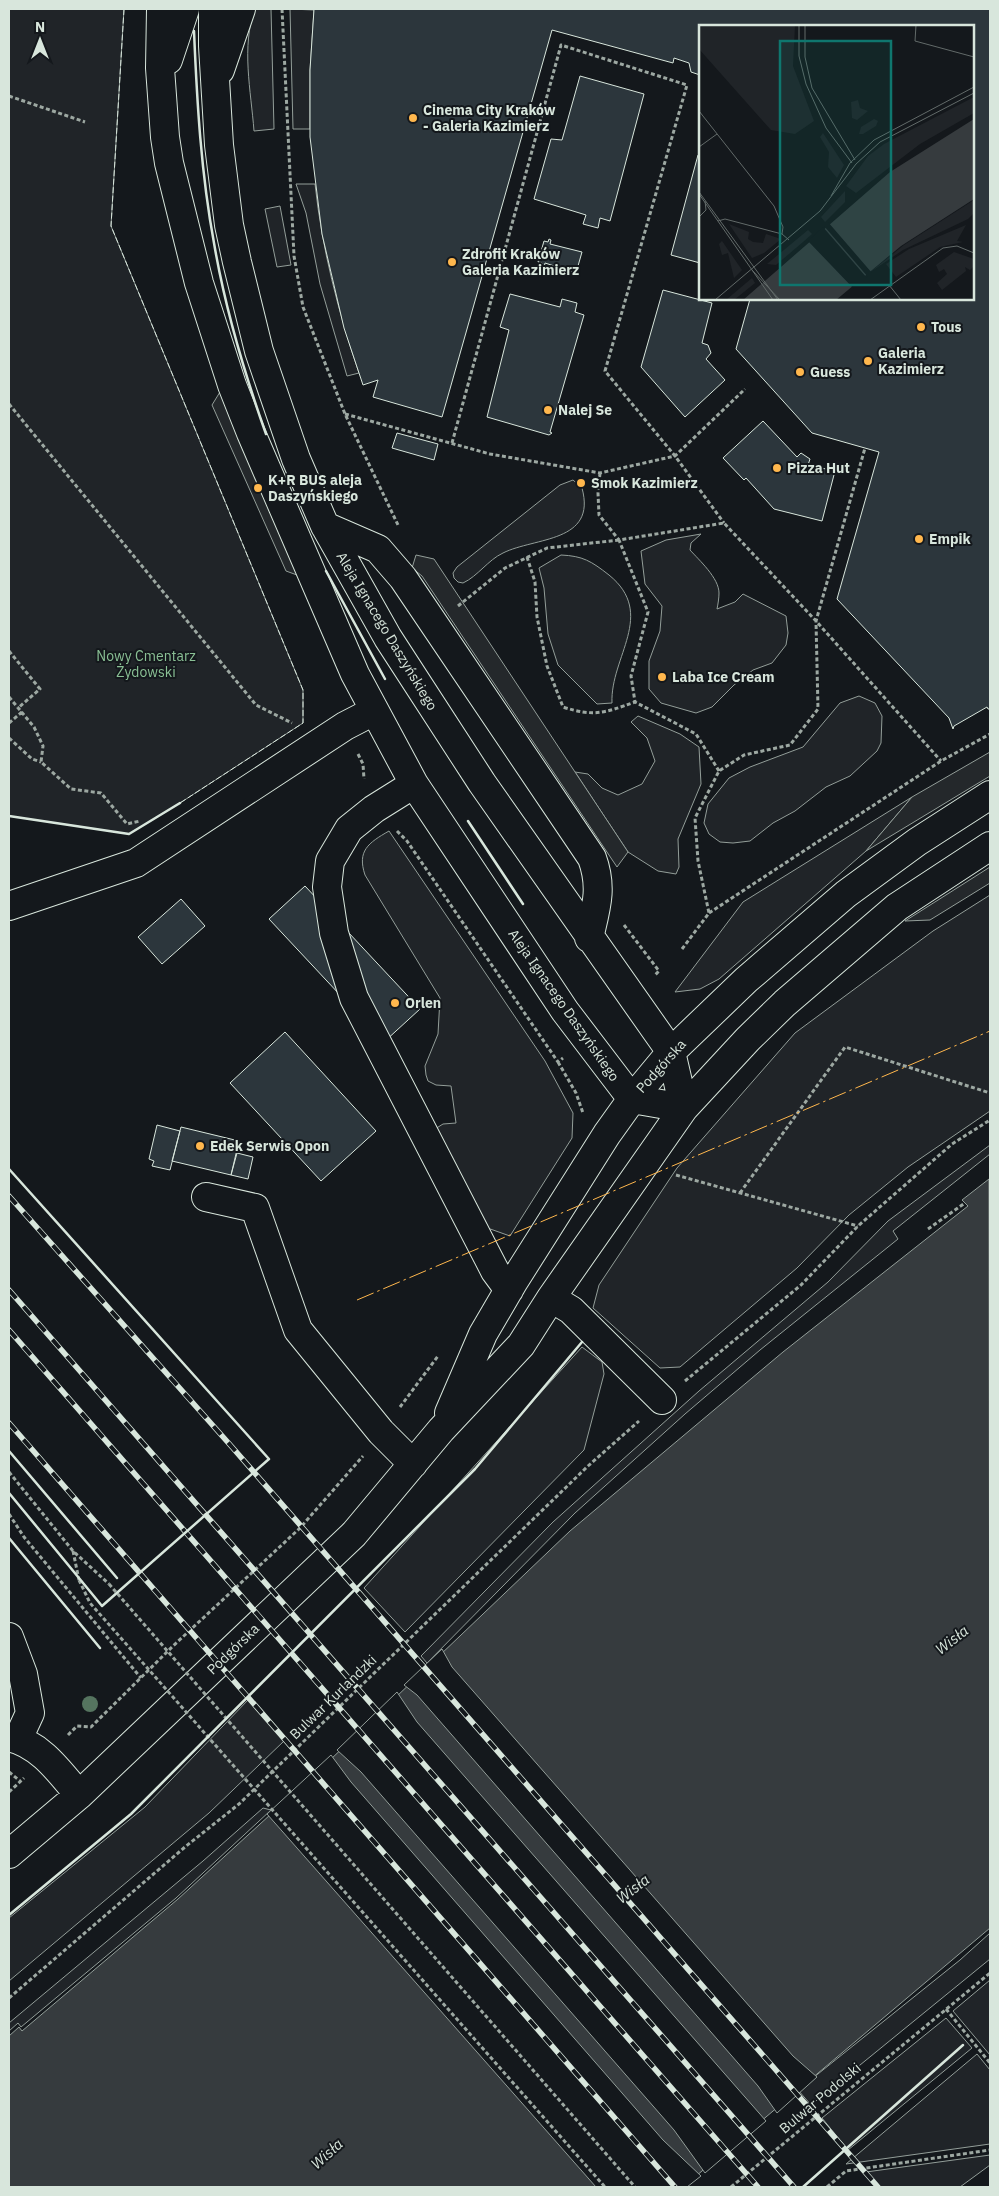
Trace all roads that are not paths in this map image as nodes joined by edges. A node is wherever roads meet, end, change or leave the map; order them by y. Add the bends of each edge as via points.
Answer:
1 (160, 9) edge
2 (185, 9) edge
3 (213, 9) edge
4 (241, 9) edge
5 (215, 85) junction
6 (162, 100) junction
7 (325, 526) junction
8 (374, 711) junction
9 (414, 784) junction
10 (990, 795) edge
11 (990, 846) edge
12 (9, 906) edge
13 (589, 938) junction
14 (671, 1052) junction
15 (632, 1099) junction
16 (684, 1108) junction
17 (206, 1197) dead end
18 (509, 1290) junction
19 (551, 1298) junction
20 (662, 1400) road end
21 (441, 1430) junction
22 (413, 1464) junction
23 (9, 1637) edge
24 (13, 1738) edge
25 (79, 1795) junction
26 (9, 1854) edge

1 - 6 street, Aleja Ignacego Daszyńskiego
2 - 6 street via 169,57
3 - 5 street, Aleja Ignacego Daszyńskiego
4 - 5 street
5 - 7 street, Aleja Ignacego Daszyńskiego via 224,192 248,310 284,426
6 - 8 street, Aleja Ignacego Daszyńskiego via 165,137 176,191 199,283 232,385 355,674
7 - 13 street, Aleja Ignacego Daszyńskiego via 388,638 482,783
7 - 13 street via 378,549 403,578 592,858 598,874 599,891
8 - 9 street, Aleja Ignacego Daszyńskiego
8 - 12 street via 345,726 136,863
9 - 15 street, Aleja Ignacego Daszyńskiego via 570,1018
9 - 18 street via 349,829 330,860 327,887 334,933 354,998 495,1271
10 - 14 street, Podgórska via 917,842 846,894 746,980
11 - 16 street, Podgórska via 897,907 821,971 748,1039
13 - 14 street, Aleja Ignacego Daszyńskiego
14 - 15 street, Podgórska
14 - 16 street, Aleja Ignacego Daszyńskiego
15 - 16 street
15 - 18 street, Podgórska via 606,1134
16 - 19 street, Podgórska
17 - 22 street via 255,1208 298,1330 381,1432
18 - 21 street, Podgórska via 483,1334
19 - 20 street via 571,1310
19 - 21 street, Podgórska via 521,1345
21 - 22 street, Podgórska
22 - 25 street, Podgórska via 354,1534
23 - 24 street via 22,1674 30,1713
24 - 25 street via 47,1756
25 - 26 street, Podgórska

